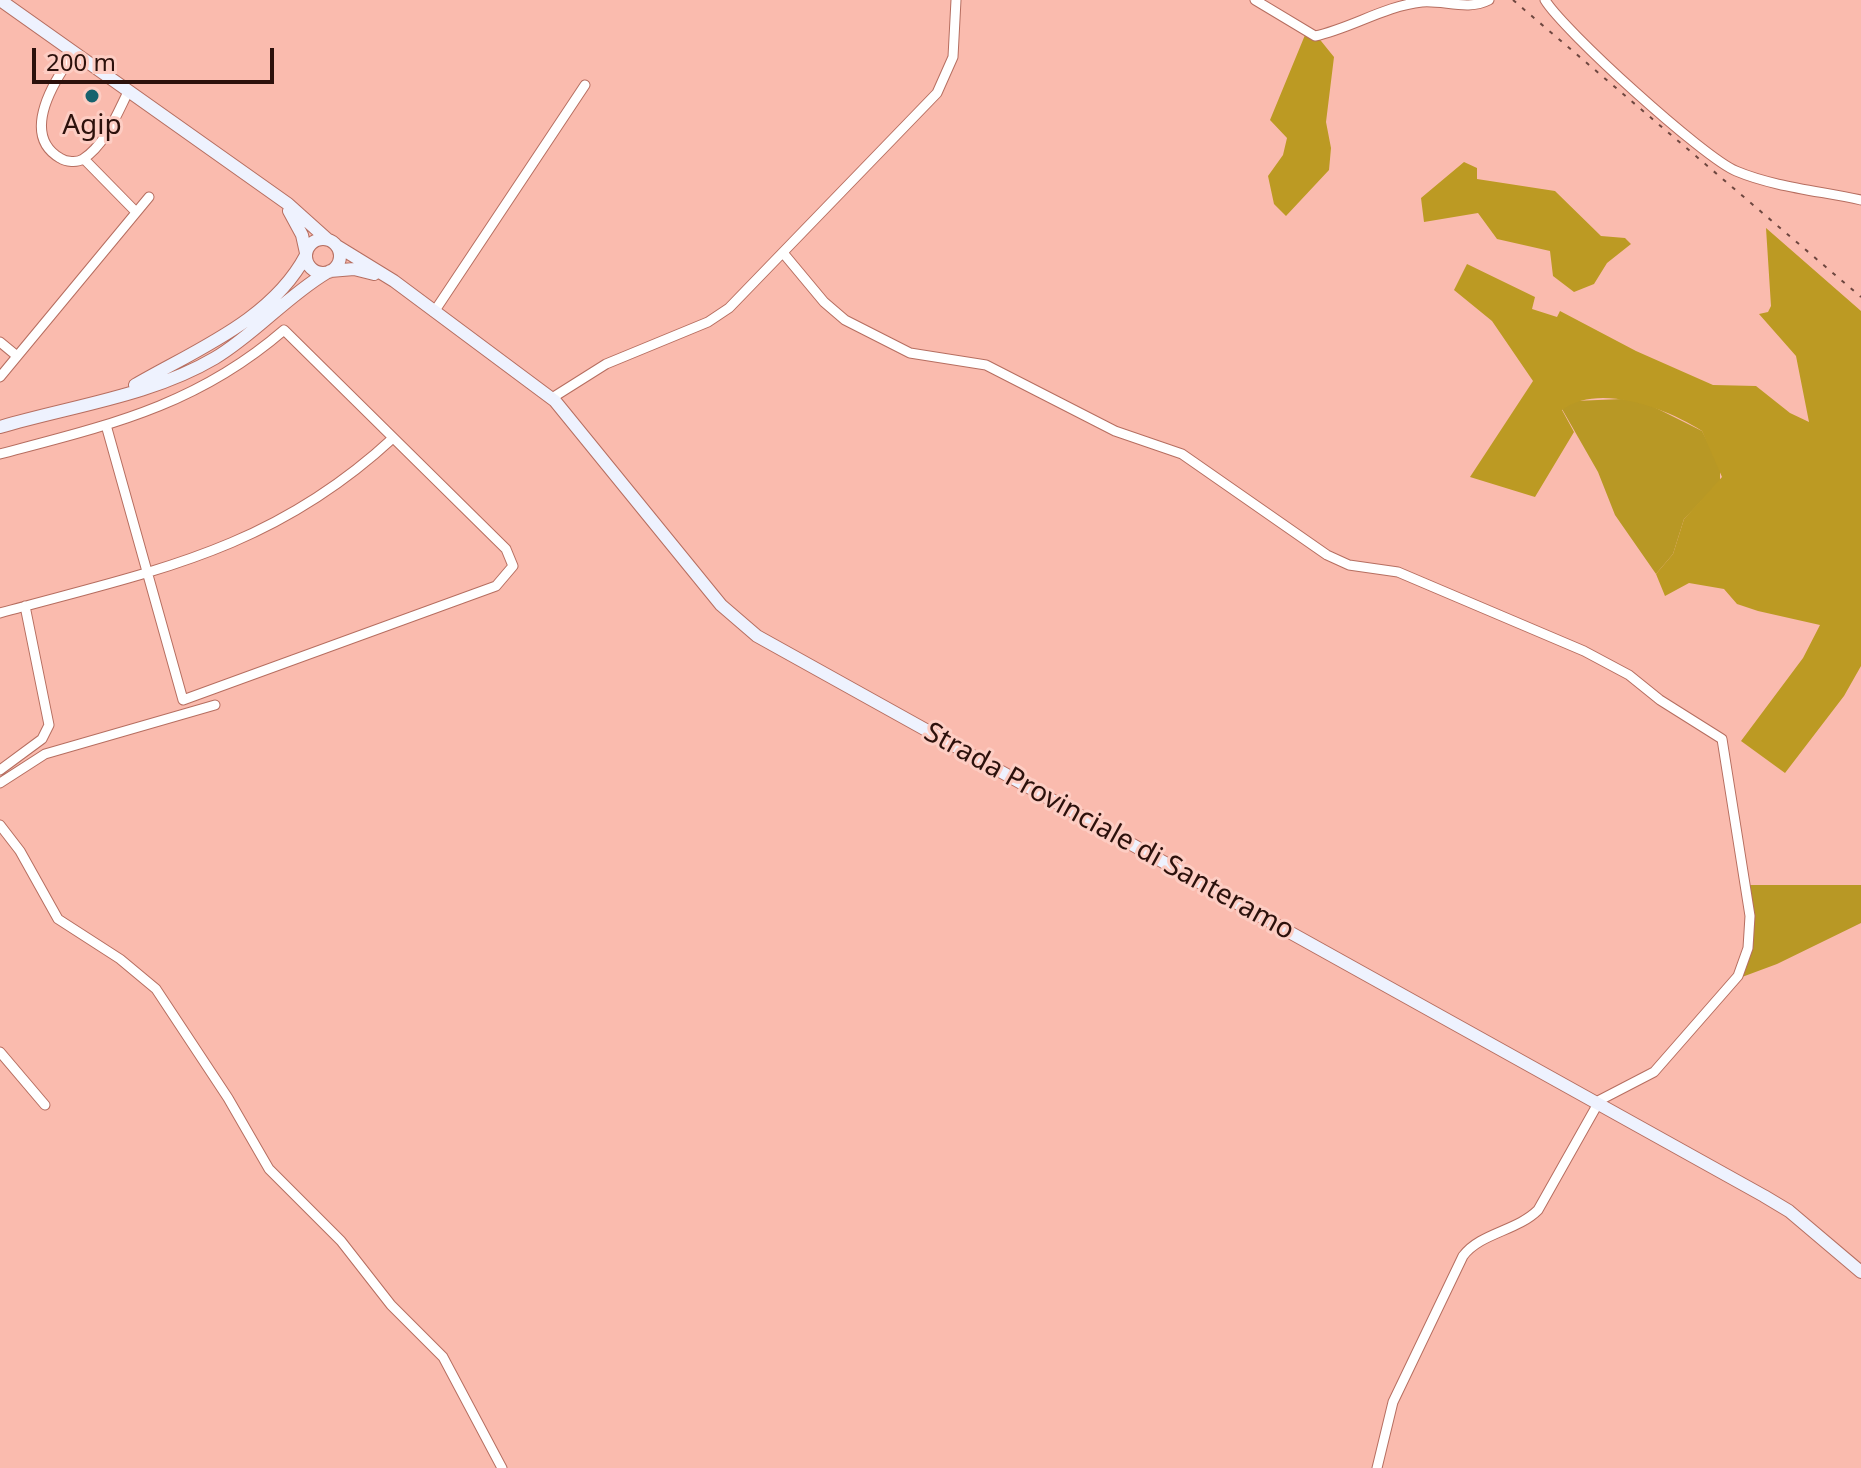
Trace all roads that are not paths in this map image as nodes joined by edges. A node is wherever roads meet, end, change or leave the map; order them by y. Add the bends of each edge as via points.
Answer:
1 (0, 0) edge
2 (956, 0) edge
3 (1255, 0) edge
4 (1489, 0) edge
5 (1545, 0) edge
6 (74, 53) junction
7 (585, 85) dead end
8 (128, 92) junction
9 (84, 159) junction
10 (253, 181) junction
11 (149, 197) dead end
12 (1861, 200) edge
13 (136, 212) junction
14 (332, 242) junction
15 (306, 254) junction
16 (784, 254) junction
17 (328, 272) junction
18 (431, 310) junction
19 (0, 342) edge
20 (17, 356) junction
21 (0, 377) edge
22 (119, 395) junction
23 (552, 398) junction
24 (106, 425) junction
25 (0, 427) edge
26 (393, 438) junction
27 (0, 454) edge
28 (147, 573) junction
29 (25, 606) junction
30 (0, 613) edge
31 (215, 705) dead end
32 (42, 739) junction
33 (49, 753) junction
34 (0, 770) edge
35 (0, 783) edge
36 (0, 825) edge
37 (0, 1052) edge
38 (1598, 1103) junction
39 (45, 1105) dead end
40 (1861, 1272) edge
41 (502, 1468) edge
42 (1377, 1468) edge

1 - 6 main road
2 - 16 street via 953,57 937,93
3 - 4 street via 1315,36 1407,4 1474,5
5 - 12 street via 1575,35 1721,163 1760,179
6 - 8 main road
6 - 9 street via 42,112 52,151 64,160
7 - 18 street
8 - 9 street via 109,129
8 - 10 main road
9 - 13 street
10 - 14 main road
10 - 15 main road via 292,214
11 - 13 street
13 - 20 street
14 - 15 main road via 316,240
14 - 17 main road via 340,257
14 - 18 main road
15 - 17 main road via 312,269
15 - 22 main road via 288,284 247,318
16 - 23 street via 715,318 606,364
16 - 38 street via 833,312 887,343 922,356 986,365 1115,431 1182,454 1327,555 1349,565 1398,572 1584,651 1722,739 1750,910 1748,948 1735,982 1667,1060
17 - 18 main road via 371,273
17 - 22 main road via 213,359
18 - 23 main road, Strada Provinciale di Santeramo
19 - 20 street
20 - 21 street
22 - 25 main road
23 - 38 main road, Strada Provinciale di Santeramo via 721,605 757,636
24 - 26 street via 191,394 284,330
24 - 27 street
24 - 28 street
26 - 28 street via 290,516 217,551
26 - 28 street via 512,558 505,579 183,700
28 - 29 street
29 - 30 street
29 - 32 street via 48,719
31 - 33 street
32 - 33 street
32 - 34 street
33 - 35 street
36 - 41 street via 58,919 156,989 269,1169 443,1357
37 - 39 street
38 - 40 main road, Strada Provinciale di Santeramo via 1776,1203
38 - 42 street via 1538,1210 1463,1256 1393,1402

